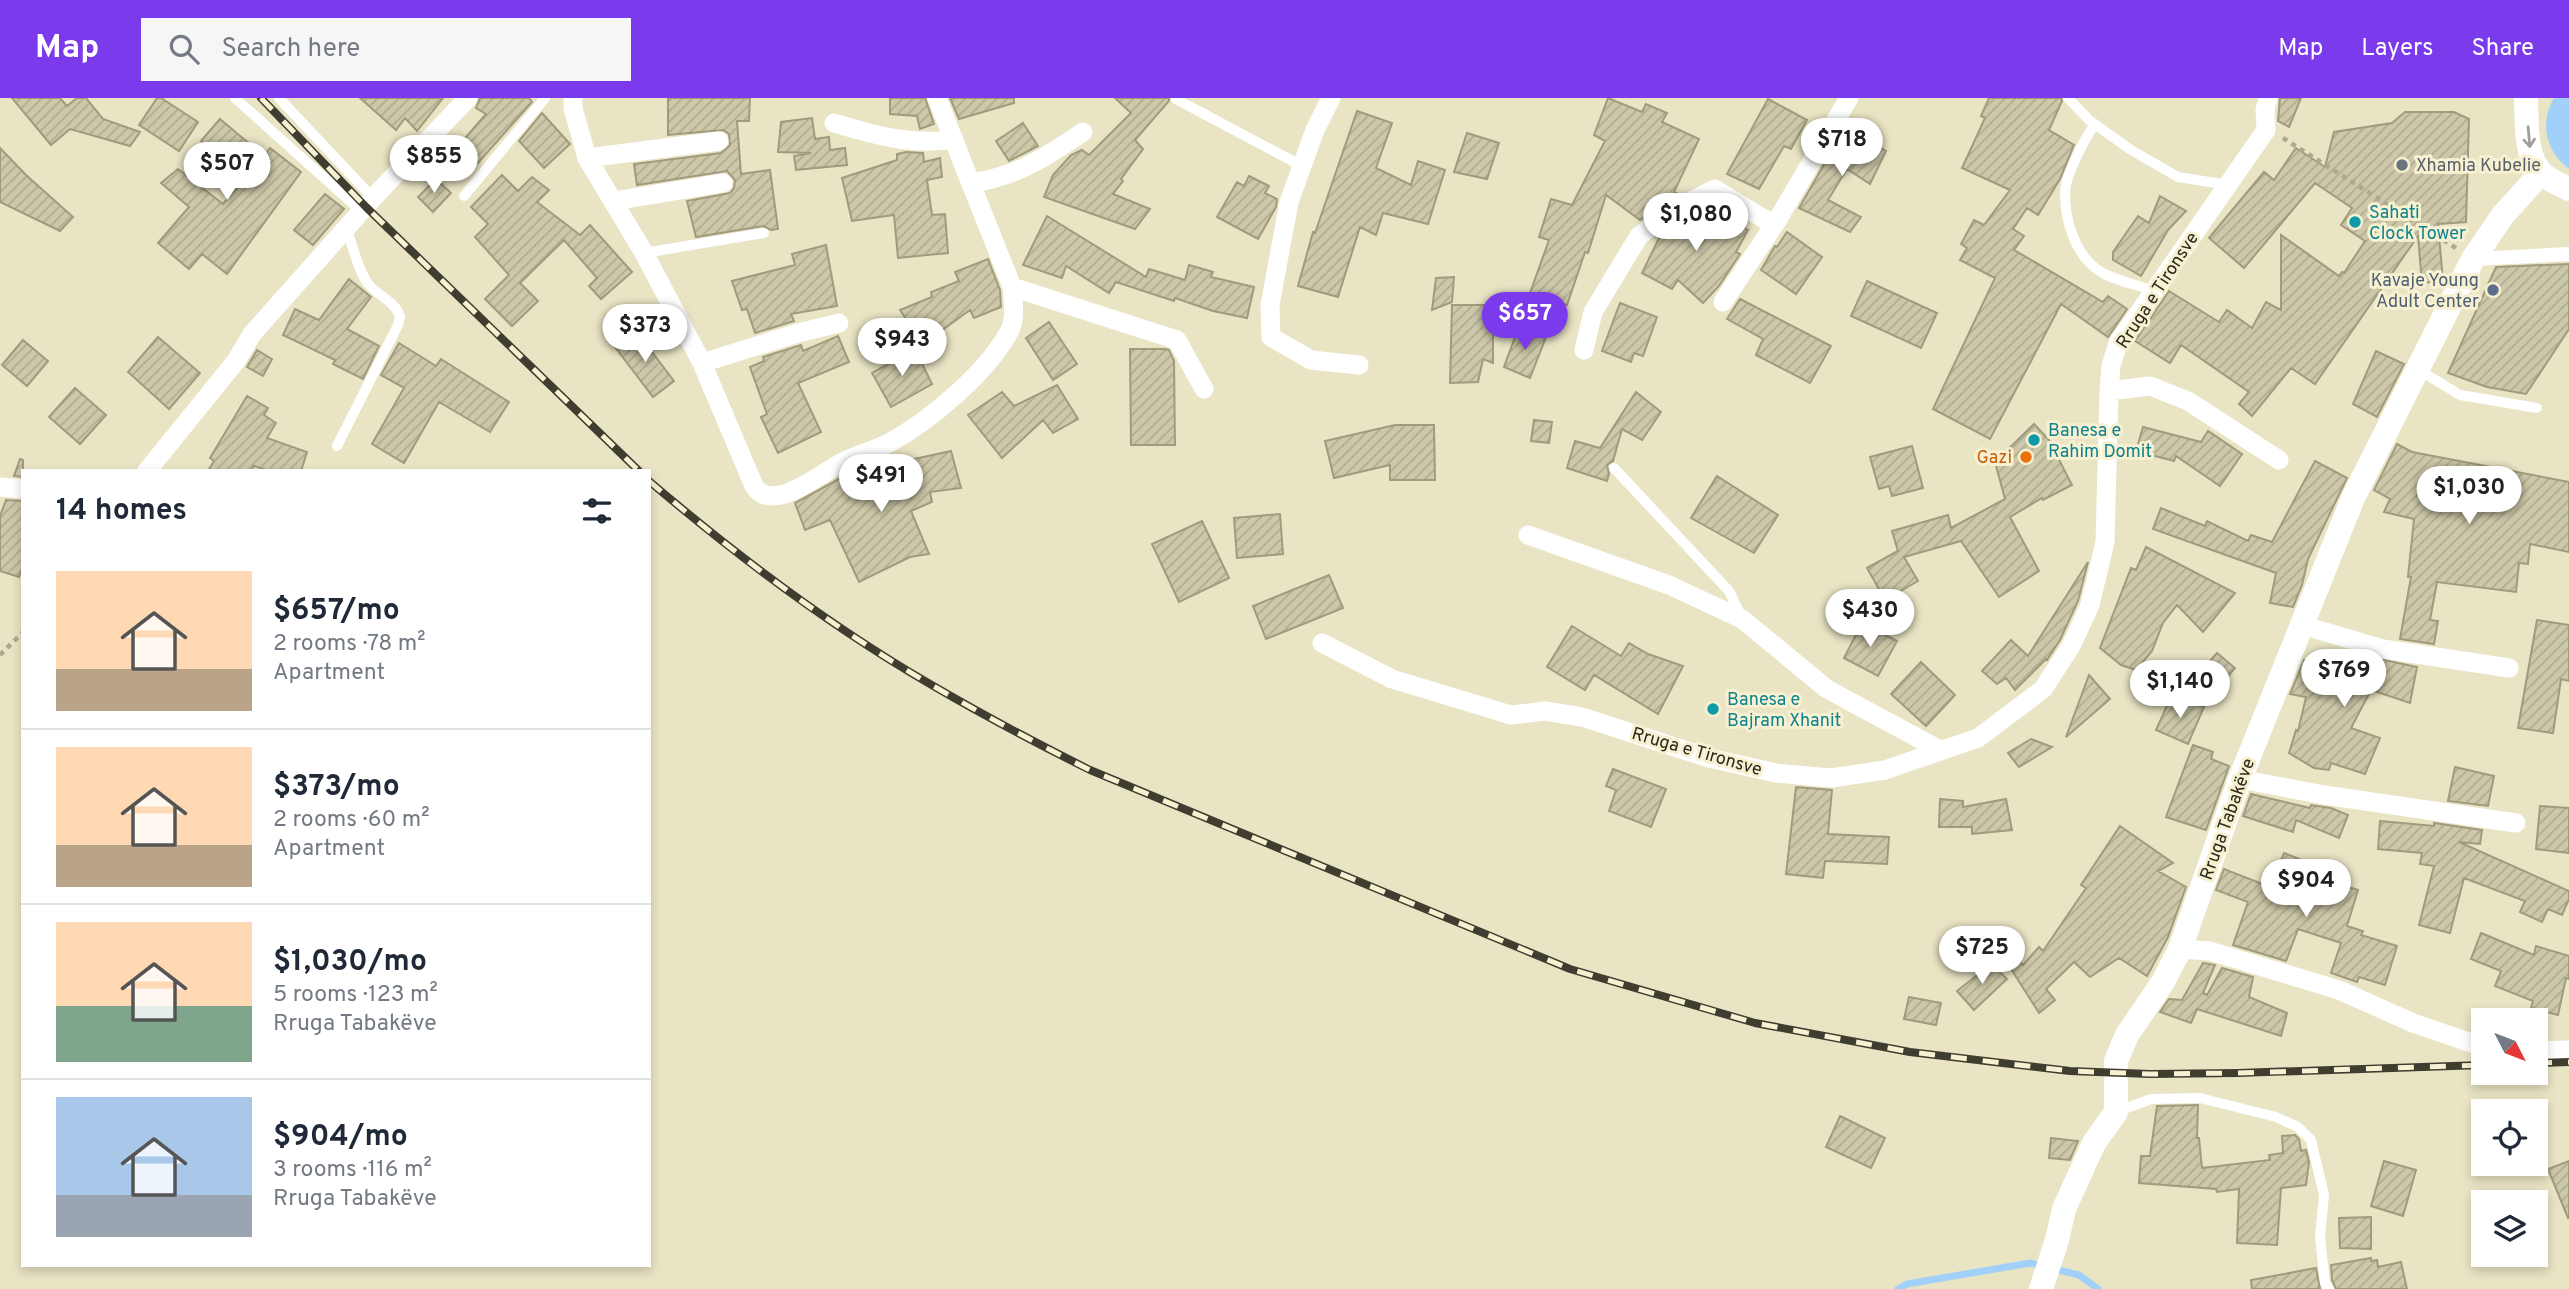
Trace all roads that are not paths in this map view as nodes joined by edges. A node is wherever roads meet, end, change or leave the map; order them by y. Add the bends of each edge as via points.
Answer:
1 (235, 98) edge
2 (279, 98) edge
3 (468, 98) edge
4 (545, 98) edge
5 (573, 98) edge
6 (937, 98) edge
7 (1331, 98) edge
8 (1849, 98) edge
9 (2068, 98) edge
10 (2268, 98) edge
11 (2526, 98) edge
12 (1176, 99) edge
13 (834, 123) dead end
14 (2095, 124) junction
15 (1083, 132) dead end
16 (954, 139) junction
17 (719, 141) dead end
18 (587, 158) junction
19 (1302, 166) junction
20 (2542, 173) junction
21 (723, 183) dead end
22 (971, 183) junction
23 (2228, 185) junction
24 (2569, 189) edge
25 (464, 196) dead end
26 (614, 201) junction
27 (367, 205) junction
28 (1778, 219) junction
29 (346, 228) junction
30 (764, 233) dead end
31 (644, 253) junction
32 (2569, 254) edge
33 (2473, 259) junction
34 (1012, 287) junction
35 (2154, 291) junction
36 (1723, 302) dead end
37 (839, 323) dead end
38 (1584, 350) dead end
39 (702, 363) junction
40 (1359, 365) dead end
41 (2418, 370) junction
42 (1204, 388) dead end
43 (2109, 391) junction
44 (2538, 408) dead end
45 (337, 446) dead end
46 (2279, 460) dead end
47 (1614, 468) dead end
48 (149, 469) edge
49 (0, 487) edge
50 (21, 489) edge
51 (1528, 535) dead end
52 (1742, 619) junction
53 (2302, 625) junction
54 (1322, 643) dead end
55 (2509, 668) dead end
56 (1940, 750) junction
57 (2240, 779) junction
58 (2516, 823) dead end
59 (2180, 949) junction
60 (2471, 1043) edge
61 (2569, 1050) edge
62 (2548, 1051) edge
63 (2116, 1112) junction
64 (2042, 1286) edge
65 (2329, 1289) edge

1 - 27 lane
2 - 27 lane
3 - 27 street
4 - 25 lane
5 - 18 street
6 - 16 street
7 - 19 street
8 - 28 street
9 - 14 lane
10 - 23 street, Rruga e Tironsve via 2266,130
11 -> 20 street via 2529,148
12 - 19 lane
13 - 16 street via 888,139 934,143
14 - 23 lane via 2178,177
14 - 35 lane via 2083,140 2064,191 2071,234 2099,272
15 - 22 street via 1033,165
16 - 22 street
17 - 18 street
18 - 26 street
19 - 40 street via 1289,202 1270,305 1271,337 1311,360
20 - 24 street
20 - 33 street, Rruga Tabakëve via 2503,215
21 - 26 street
22 - 34 street
23 - 35 street, Rruga e Tironsve
26 - 31 street
27 - 29 street
28 - 36 street
28 - 38 street via 1769,222 1714,189 1673,209 1639,236 1593,312
29 - 45 lane via 370,286 400,317
29 - 48 street via 252,334 236,361
30 - 31 lane
31 - 39 street
32 - 33 street
33 - 41 street, Rruga Tabakëve
34 - 39 street via 1011,328 957,392 924,421 888,443 777,496 763,495 754,486
34 - 42 street via 1177,340
35 - 43 street, Rruga e Tironsve via 2118,343
37 - 39 street
41 - 44 lane via 2460,396
41 - 53 street, Rruga Tabakëve via 2353,498
43 - 46 street via 2150,386 2188,401
43 - 56 street, Rruga e Tironsve via 2105,542 2090,605 2071,646 2043,689 1978,738
47 - 52 lane via 1728,591
49 - 50 street
51 - 52 street via 1669,585
52 - 56 street via 1827,689
53 - 55 street via 2383,649
53 - 57 street, Rruga Tabakëve
54 - 56 street, Rruga e Tironsve via 1392,678 1511,715 1545,711 1582,717 1709,758 1776,773 1830,778 1885,770
57 - 58 street
57 - 59 street, Rruga Tabakëve
59 - 60 street via 2210,951 2339,990
59 - 63 street, Rruga Tabakëve via 2116,1060
61 - 62 street
63 - 64 street via 2094,1143 2064,1209
63 - 65 lane via 2151,1099 2200,1098 2298,1127 2311,1140 2322,1182 2320,1237

